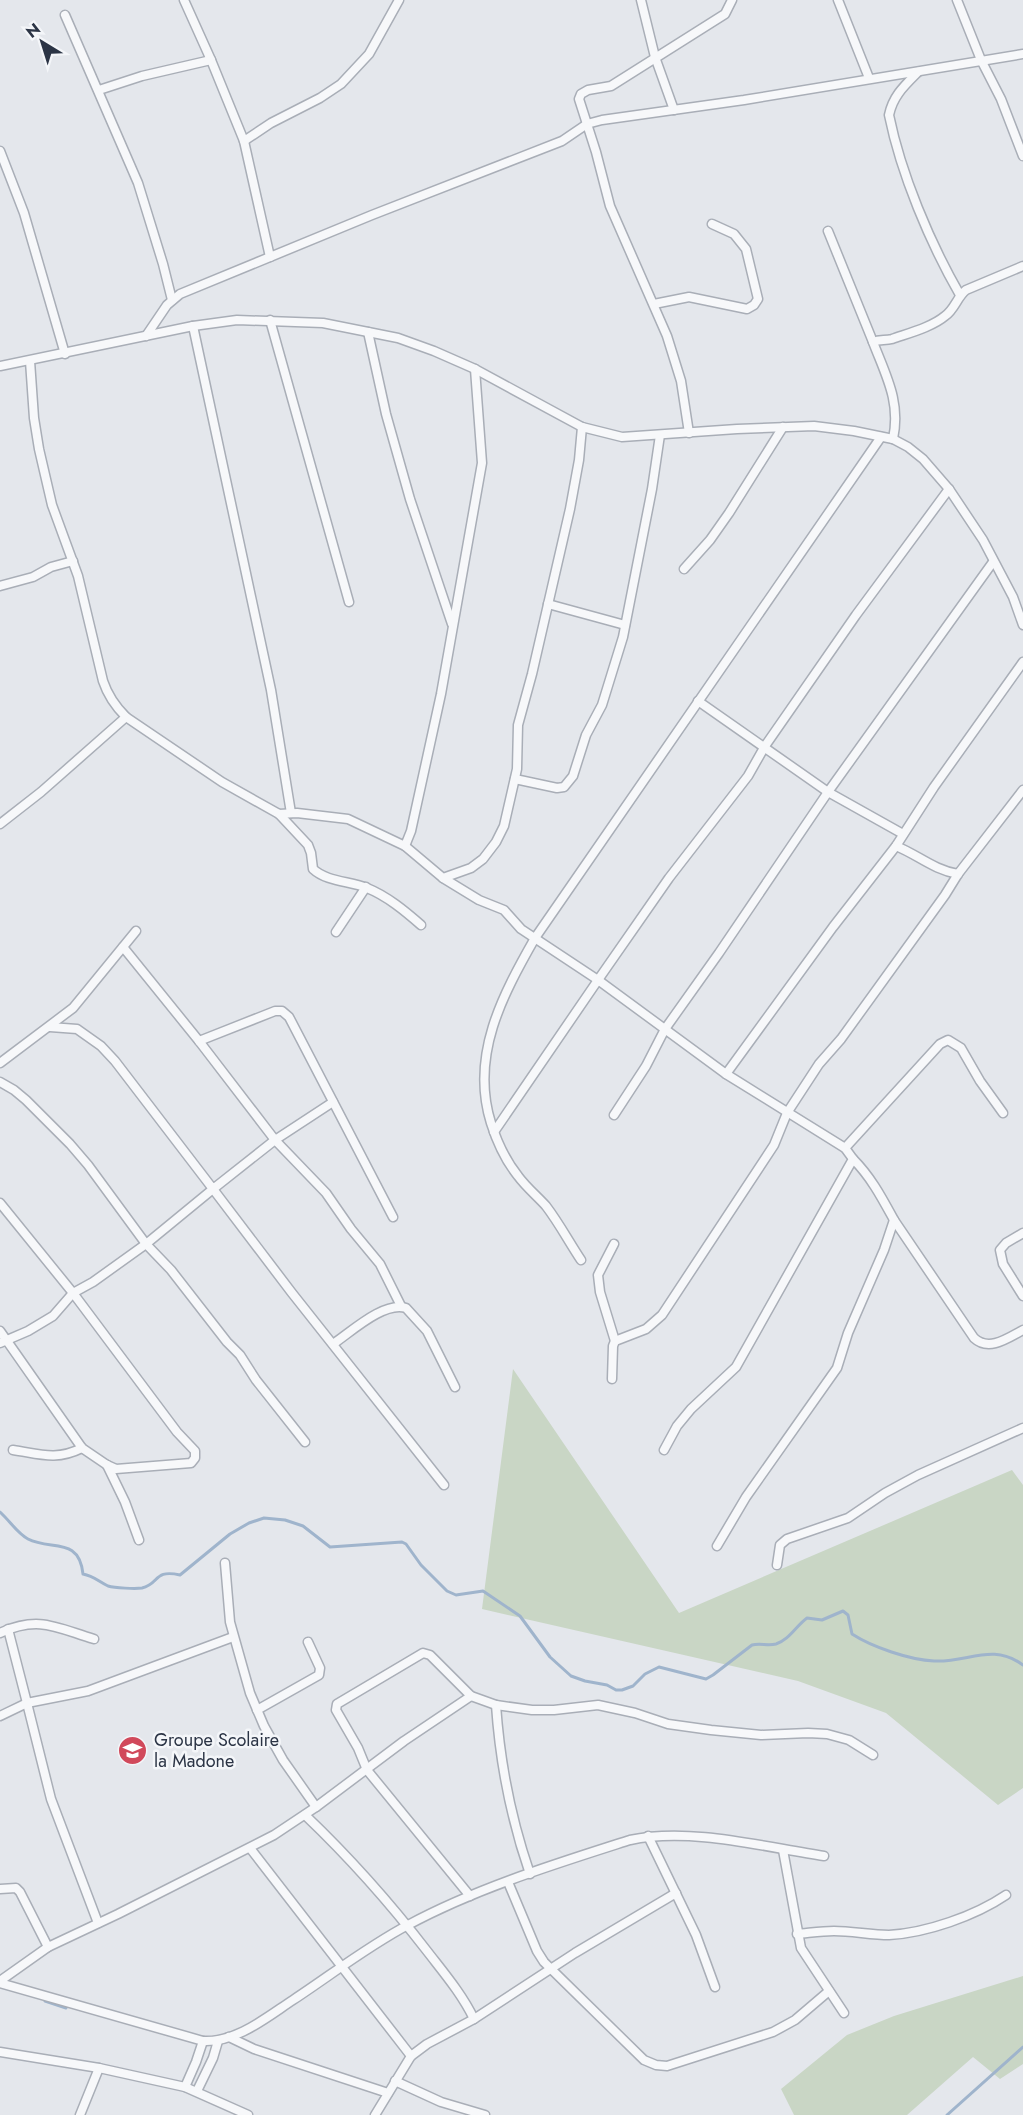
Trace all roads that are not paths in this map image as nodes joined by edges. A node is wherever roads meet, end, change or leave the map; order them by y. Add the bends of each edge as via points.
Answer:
1 (184, 0) edge
2 (399, 0) edge
3 (641, 0) edge
4 (732, 0) edge
5 (838, 0) edge
6 (957, 0) edge
7 (65, 15) dead end
8 (1023, 54) edge
9 (655, 57) junction
10 (212, 60) junction
11 (981, 60) junction
12 (918, 72) junction
13 (869, 78) junction
14 (99, 90) junction
15 (674, 110) junction
16 (587, 124) junction
17 (244, 141) junction
18 (0, 151) edge
19 (1023, 156) edge
20 (712, 224) dead end
21 (828, 231) dead end
22 (270, 257) junction
23 (1023, 266) edge
24 (960, 295) junction
25 (172, 300) junction
26 (654, 304) junction
27 (270, 320) junction
28 (193, 326) junction
29 (368, 332) junction
30 (146, 336) junction
31 (873, 342) junction
32 (65, 354) junction
33 (30, 361) junction
34 (0, 366) edge
35 (475, 369) junction
36 (582, 427) junction
37 (783, 428) junction
38 (689, 433) junction
39 (660, 435) junction
40 (881, 437) junction
41 (893, 439) junction
42 (949, 489) junction
43 (73, 561) junction
44 (993, 562) junction
45 (684, 569) dead end
46 (0, 586) edge
47 (349, 602) dead end
48 (548, 604) junction
49 (1022, 619) edge
50 (625, 625) junction
51 (453, 627) junction
52 (1023, 662) edge
53 (698, 701) junction
54 (126, 717) junction
55 (765, 746) junction
56 (514, 778) junction
57 (1023, 789) edge
58 (828, 792) junction
59 (291, 813) junction
60 (279, 814) junction
61 (0, 824) edge
62 (903, 834) junction
63 (405, 846) junction
64 (896, 846) junction
65 (958, 874) junction
66 (443, 878) junction
67 (366, 887) junction
68 (421, 925) dead end
69 (136, 931) dead end
70 (336, 932) dead end
71 (535, 938) junction
72 (123, 947) junction
73 (598, 980) junction
74 (50, 1027) junction
75 (665, 1029) junction
76 (199, 1041) junction
77 (0, 1063) edge
78 (726, 1074) junction
79 (0, 1082) edge
80 (333, 1102) junction
81 (787, 1113) junction
82 (1003, 1113) dead end
83 (614, 1115) dead end
84 (494, 1132) junction
85 (276, 1140) junction
86 (845, 1148) junction
87 (853, 1159) junction
88 (213, 1189) junction
89 (0, 1203) edge
90 (393, 1217) dead end
91 (894, 1220) junction
92 (1023, 1233) edge
93 (146, 1244) junction
94 (614, 1244) dead end
95 (581, 1260) dead end
96 (73, 1293) junction
97 (1023, 1296) edge
98 (401, 1306) junction
99 (1023, 1330) edge
100 (0, 1331) edge
101 (4, 1341) edge
102 (615, 1341) junction
103 (333, 1344) junction
104 (612, 1379) dead end
105 (455, 1388) dead end
106 (1023, 1428) edge
107 (305, 1442) dead end
108 (82, 1448) junction
109 (12, 1450) dead end
110 (664, 1450) dead end
111 (107, 1466) junction
112 (444, 1485) dead end
113 (139, 1540) dead end
114 (717, 1546) dead end
115 (225, 1563) dead end
116 (777, 1564) dead end
117 (4, 1631) edge
118 (233, 1637) junction
119 (94, 1639) dead end
120 (308, 1642) dead end
121 (471, 1696) junction
122 (27, 1703) junction
123 (496, 1705) junction
124 (257, 1710) junction
125 (0, 1716) edge
126 (873, 1755) dead end
127 (367, 1770) junction
128 (316, 1808) junction
129 (305, 1815) junction
130 (648, 1836) junction
131 (250, 1848) junction
132 (783, 1850) junction
133 (824, 1856) dead end
134 (530, 1874) junction
135 (508, 1882) junction
136 (0, 1889) edge
137 (676, 1893) junction
138 (1006, 1895) dead end
139 (470, 1896) junction
140 (98, 1923) junction
141 (408, 1925) junction
142 (797, 1934) junction
143 (48, 1947) junction
144 (342, 1967) junction
145 (552, 1970) junction
146 (0, 1982) edge
147 (715, 1987) dead end
148 (829, 1991) junction
149 (844, 2013) dead end
150 (474, 2019) junction
151 (229, 2037) junction
152 (203, 2041) junction
153 (219, 2041) junction
154 (0, 2052) edge
155 (411, 2056) junction
156 (99, 2068) junction
157 (395, 2080) junction
158 (185, 2087) junction
159 (196, 2091) junction
160 (388, 2093) junction
161 (80, 2115) edge
162 (248, 2115) edge
163 (375, 2115) edge
164 (485, 2115) edge

1 - 10 street
2 - 17 street via 369,54 349,76 320,98
3 - 9 street
4 - 9 street via 725,14
5 - 13 street
6 - 11 street
7 - 14 street
8 - 11 street
9 - 15 street
9 - 16 street via 611,86 581,94
10 - 14 street
10 - 17 street
11 - 12 street
11 - 19 street
12 - 13 street
12 - 24 street via 900,90 889,115 915,199
13 - 15 street
14 - 25 street via 138,183
15 - 16 street
16 - 22 street via 562,141
16 - 26 street via 610,206
17 - 22 street
18 - 32 street via 24,213
20 - 26 street via 734,234 746,249 758,299 754,305 747,309 689,297
21 - 31 street
22 - 25 street
23 - 24 street
24 - 31 street via 946,315 935,322
25 - 30 street
26 - 38 street via 681,381
27 - 28 street
27 - 29 street
27 - 47 street
28 - 30 street
28 - 59 street via 271,690
29 - 35 street via 407,342
29 - 51 street via 410,499
30 - 32 street
31 - 41 street via 896,407
32 - 33 street
33 - 34 street
33 - 43 street via 39,449 52,505
35 - 36 street
35 - 51 street via 482,463
36 - 39 street via 622,437
36 - 48 street via 570,509
37 - 38 street
37 - 40 street via 814,426
37 - 45 street via 729,513
38 - 39 street
39 - 50 street
40 - 41 street
40 - 53 street
41 - 42 street via 923,459
42 - 44 street
42 - 55 street
43 - 46 street
43 - 54 street via 103,681 108,695
44 - 49 street
44 - 58 street
48 - 50 street
48 - 56 street via 516,735
50 - 56 street via 603,705 586,735 569,783 557,788
51 - 63 street
52 - 62 street
53 - 55 street
53 - 71 street
54 - 60 street via 222,782
54 - 61 street
55 - 58 street
55 - 73 street via 748,776
56 - 66 street via 504,826 496,842 471,868
57 - 65 street
58 - 62 street
58 - 75 street
59 - 60 street
59 - 63 street via 348,819
60 - 67 street via 308,845 317,873
62 - 64 street
63 - 66 street
64 - 65 street via 935,868
64 - 78 street
65 - 81 street
66 - 71 street via 504,910
67 - 68 street
67 - 70 street
69 - 72 street
71 - 73 street
71 - 84 street via 505,995 485,1052 485,1104
72 - 74 street via 82,998
72 - 76 street
73 - 75 street
73 - 84 street
74 - 77 street
74 - 88 street via 76,1029 100,1046
75 - 78 street
75 - 83 street
76 - 80 street via 282,1011 289,1017
76 - 85 street
78 - 81 street
79 - 93 street via 26,1100 70,1144
80 - 85 street
80 - 90 street
81 - 86 street
81 - 102 street via 774,1145 662,1315 646,1329
82 - 86 street via 961,1048 948,1040 940,1044
84 - 95 street via 518,1176 547,1207
85 - 88 street
85 - 98 street via 326,1193 380,1264
86 - 87 street
87 - 91 street via 880,1193
87 - 110 street via 736,1367 691,1409
88 - 93 street
88 - 103 street
89 - 96 street
91 - 99 street via 981,1344 989,1345
91 - 114 street via 837,1368 746,1497
92 - 97 street via 1000,1250 1003,1264
93 - 96 street
93 - 107 street via 240,1355
94 - 102 street via 598,1275
96 - 101 street via 53,1316
96 - 111 street via 195,1451 191,1463 116,1469
98 - 103 street via 383,1310
98 - 105 street via 427,1331
100 - 101 street
101 - 108 street
102 - 104 street
103 - 112 street
106 - 116 street via 918,1475 848,1518 787,1539 780,1545
108 - 109 street via 68,1455 53,1456
108 - 111 street
111 - 113 street
115 - 118 street
117 - 119 street via 24,1624 47,1624
117 - 122 street
118 - 122 street via 88,1691
118 - 124 street
120 - 124 street via 320,1668 319,1675
121 - 123 street
121 - 127 street
121 - 127 street via 427,1653 337,1704 336,1710
122 - 125 street
122 - 140 street via 51,1798
123 - 126 street via 554,1710 598,1705 668,1724 711,1730 762,1735 827,1734 849,1740
123 - 134 street via 508,1800
124 - 128 street
127 - 128 street
127 - 139 street
128 - 129 street
129 - 131 street
129 - 141 street
130 - 132 street via 748,1843
130 - 134 street
130 - 137 street
131 - 140 street
131 - 144 street
132 - 133 street
132 - 142 street
134 - 135 street
135 - 139 street
135 - 145 street via 537,1951
136 - 143 street via 16,1888 20,1892
137 - 145 street
137 - 147 street
138 - 142 street via 988,1907 910,1932
139 - 141 street
140 - 143 street
141 - 144 street
141 - 150 street
142 - 148 street via 801,1948
143 - 146 street
144 - 151 street
144 - 155 street
145 - 148 street via 644,2060 667,2066 773,2032 795,2020
145 - 150 street
146 - 152 street
148 - 149 street
150 - 155 street via 427,2043
151 - 153 street
151 - 160 street via 254,2049
152 - 153 street
152 - 158 street
153 - 159 street
154 - 156 street
155 - 157 street
156 - 158 street
156 - 161 street
157 - 160 street
157 - 164 street via 441,2102
158 - 159 street
159 - 162 street
160 - 163 street

